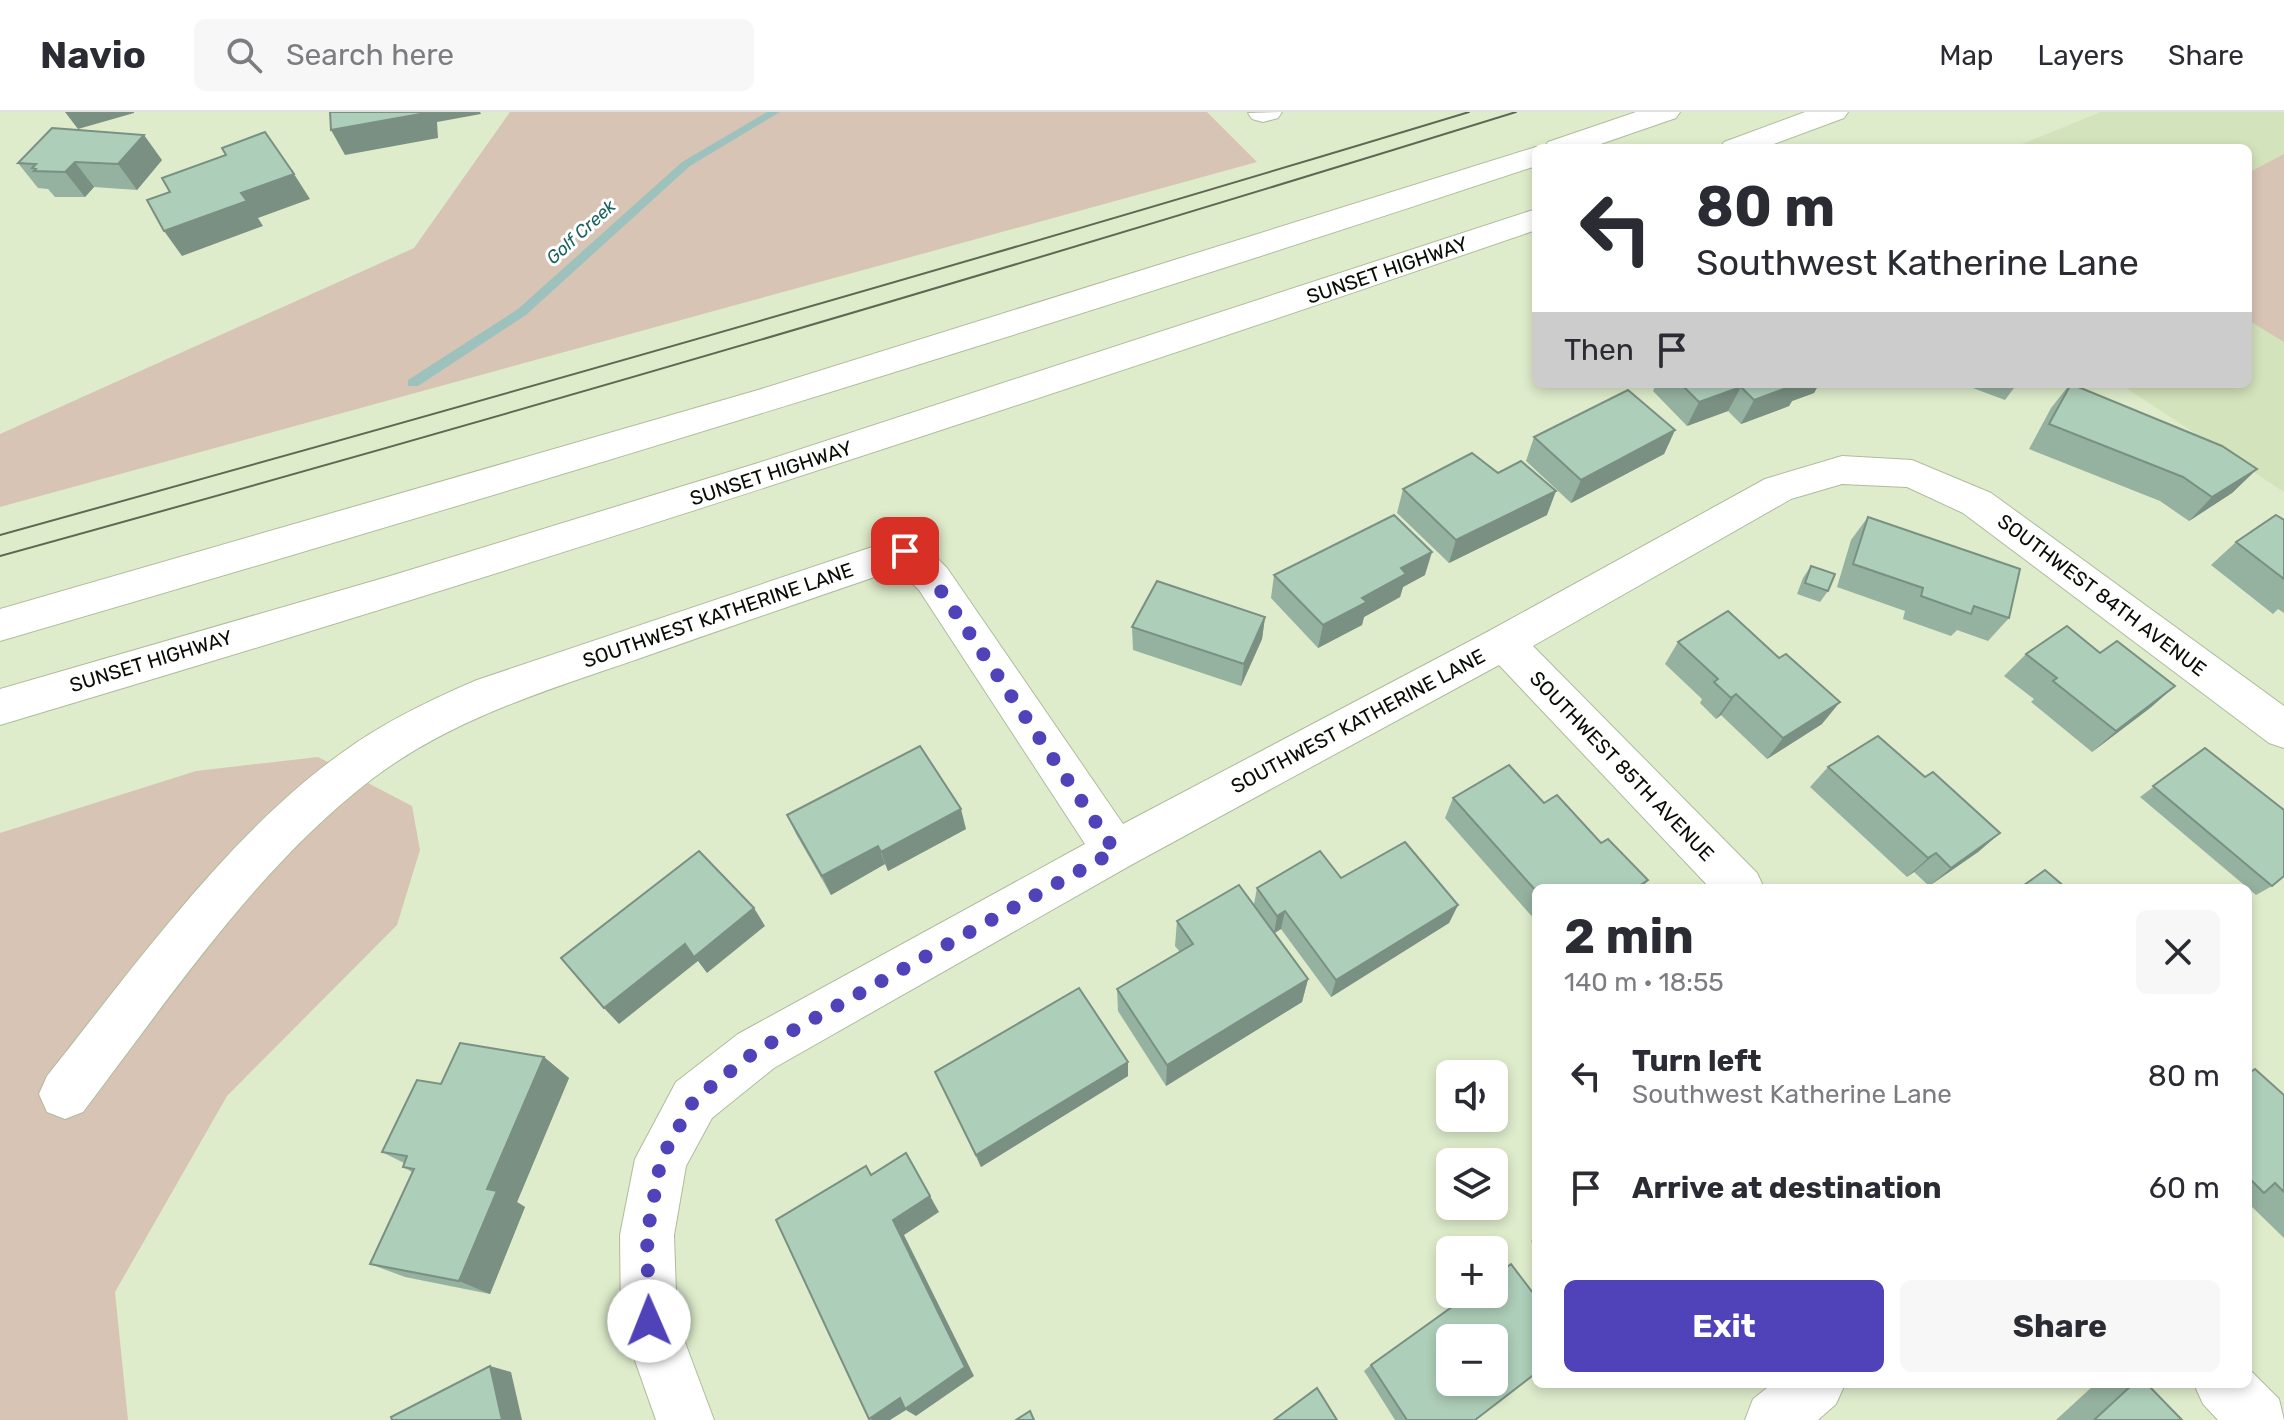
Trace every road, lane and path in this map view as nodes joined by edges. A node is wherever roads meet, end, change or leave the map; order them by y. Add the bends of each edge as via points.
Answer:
1 (1665, 112) edge
2 (1833, 112) edge
3 (1571, 144) edge
4 (1746, 144) edge
5 (1532, 157) edge
6 (1532, 220) edge
7 (1912, 474) joint
8 (0, 625) edge
9 (1504, 643) junction
10 (0, 707) edge
11 (2284, 730) edge
12 (1115, 851) junction
13 (1737, 884) edge
14 (65, 1094) dead end
15 (1811, 1388) edge
16 (2227, 1388) edge
17 (685, 1420) edge
18 (1774, 1420) edge
19 (2258, 1420) edge

1 - 3 main road
2 - 4 main road
5 - 8 main road via 891,363
6 - 10 main road, SUNSET HIGHWAY via 690,499
7 - 9 main road, SOUTHWEST KATHERINE LANE via 1842,470 1778,489
7 - 11 main road, SOUTHWEST 84TH AVENUE via 1977,503
9 - 12 main road, SOUTHWEST KATHERINE LANE
9 - 13 main road, SOUTHWEST 85TH AVENUE
12 - 14 main road, SOUTHWEST KATHERINE LANE via 933,579 905,551 492,692 402,738 342,778 277,838 189,935
12 - 17 main road via 756,1051 694,1100 661,1159 647,1235 649,1321
15 - 18 main road
16 - 19 main road

